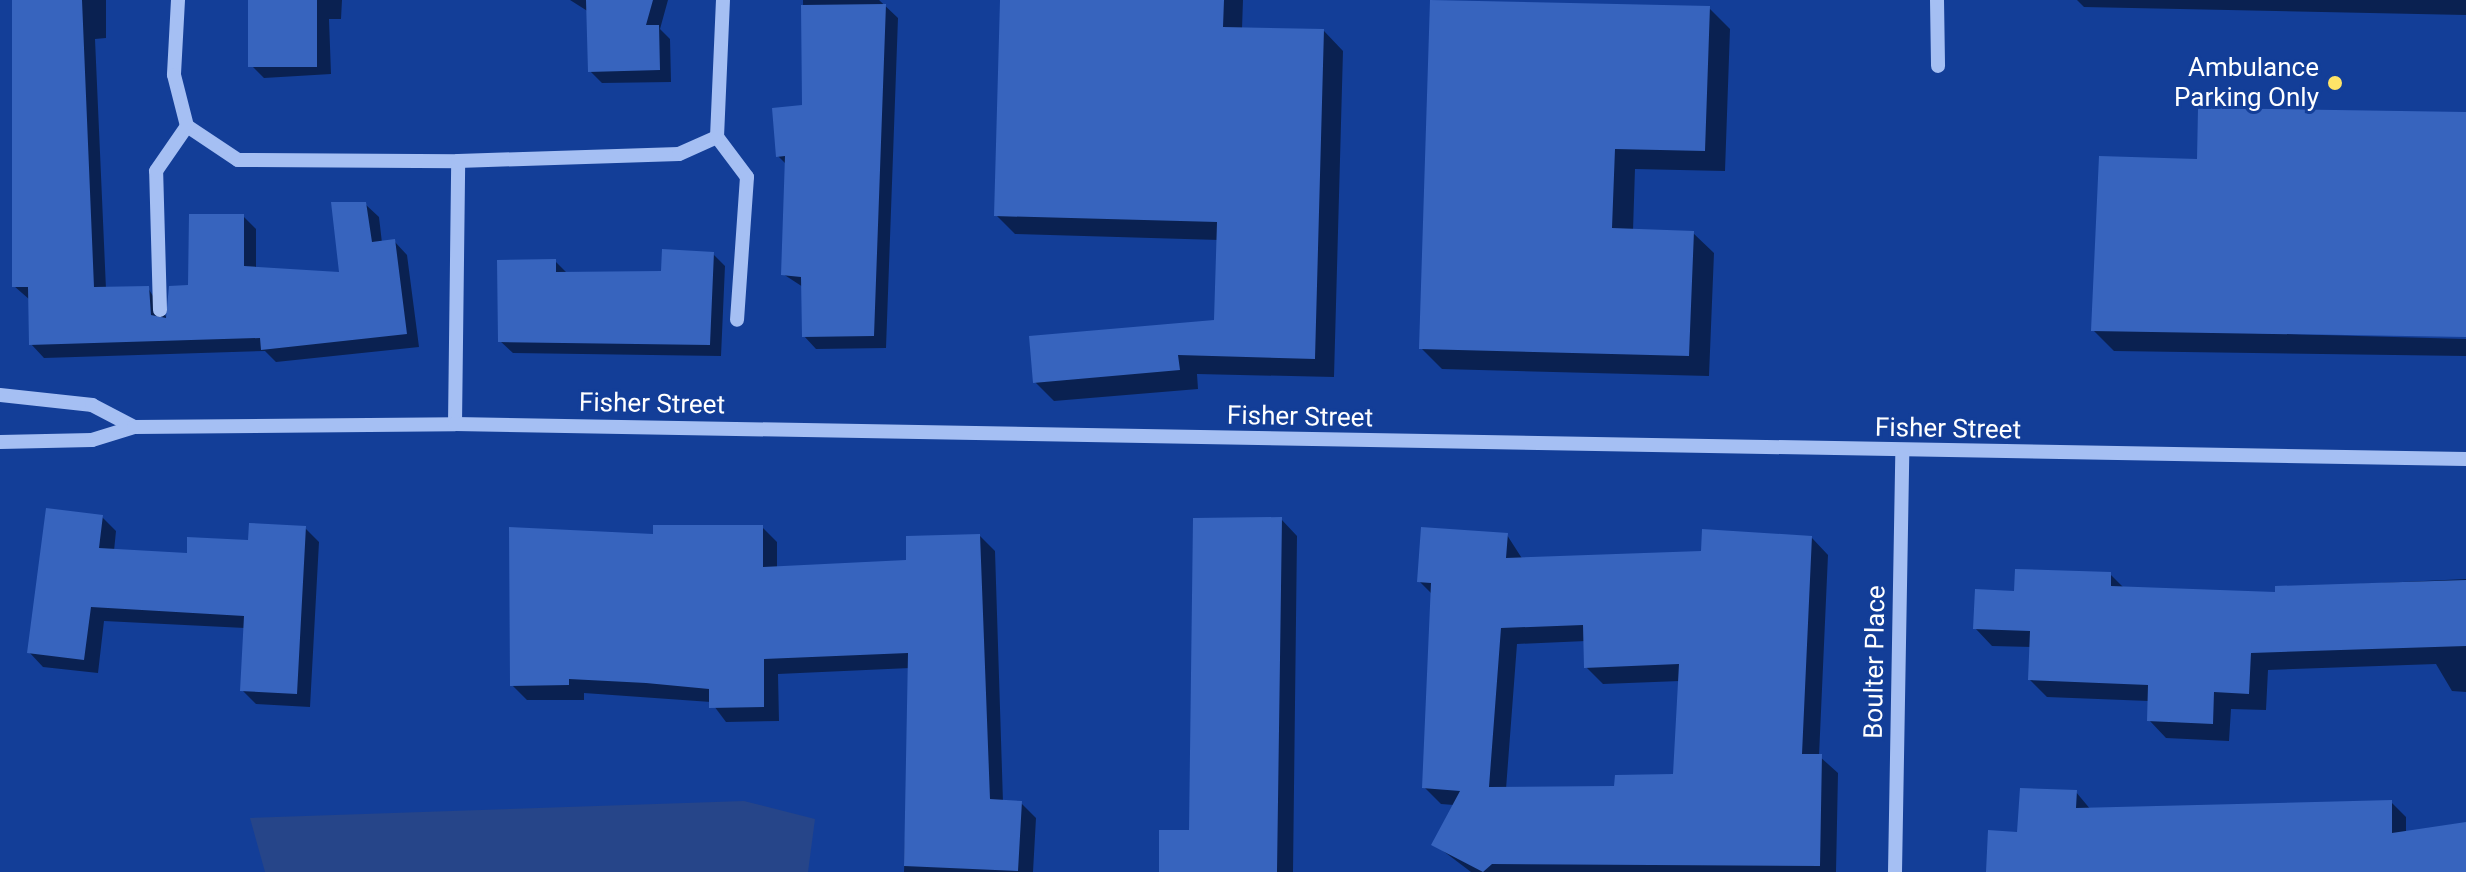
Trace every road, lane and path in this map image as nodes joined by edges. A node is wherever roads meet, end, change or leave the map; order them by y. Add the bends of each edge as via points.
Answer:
1 (178, 0) edge
2 (723, 0) edge
3 (1937, 0) edge
4 (1938, 66) dead end
5 (187, 126) junction
6 (717, 137) junction
7 (458, 161) junction
8 (160, 310) dead end
9 (737, 320) dead end
10 (0, 395) edge
11 (455, 424) junction
12 (134, 427) junction
13 (0, 442) edge
14 (1902, 453) junction
15 (2466, 459) edge
16 (1895, 872) edge

1 - 5 street via 174,75
2 - 6 street
3 - 4 street
5 - 7 street via 238,160
5 - 8 street via 156,171
6 - 7 street via 679,154
6 - 9 street via 747,177
7 - 11 street
10 - 12 street, Fisher Street via 92,405
11 - 12 street, Fisher Street
11 - 14 street, Fisher Street
12 - 13 street, Fisher Street via 92,440
14 - 15 street, Fisher Street
14 - 16 street, Boulter Place

